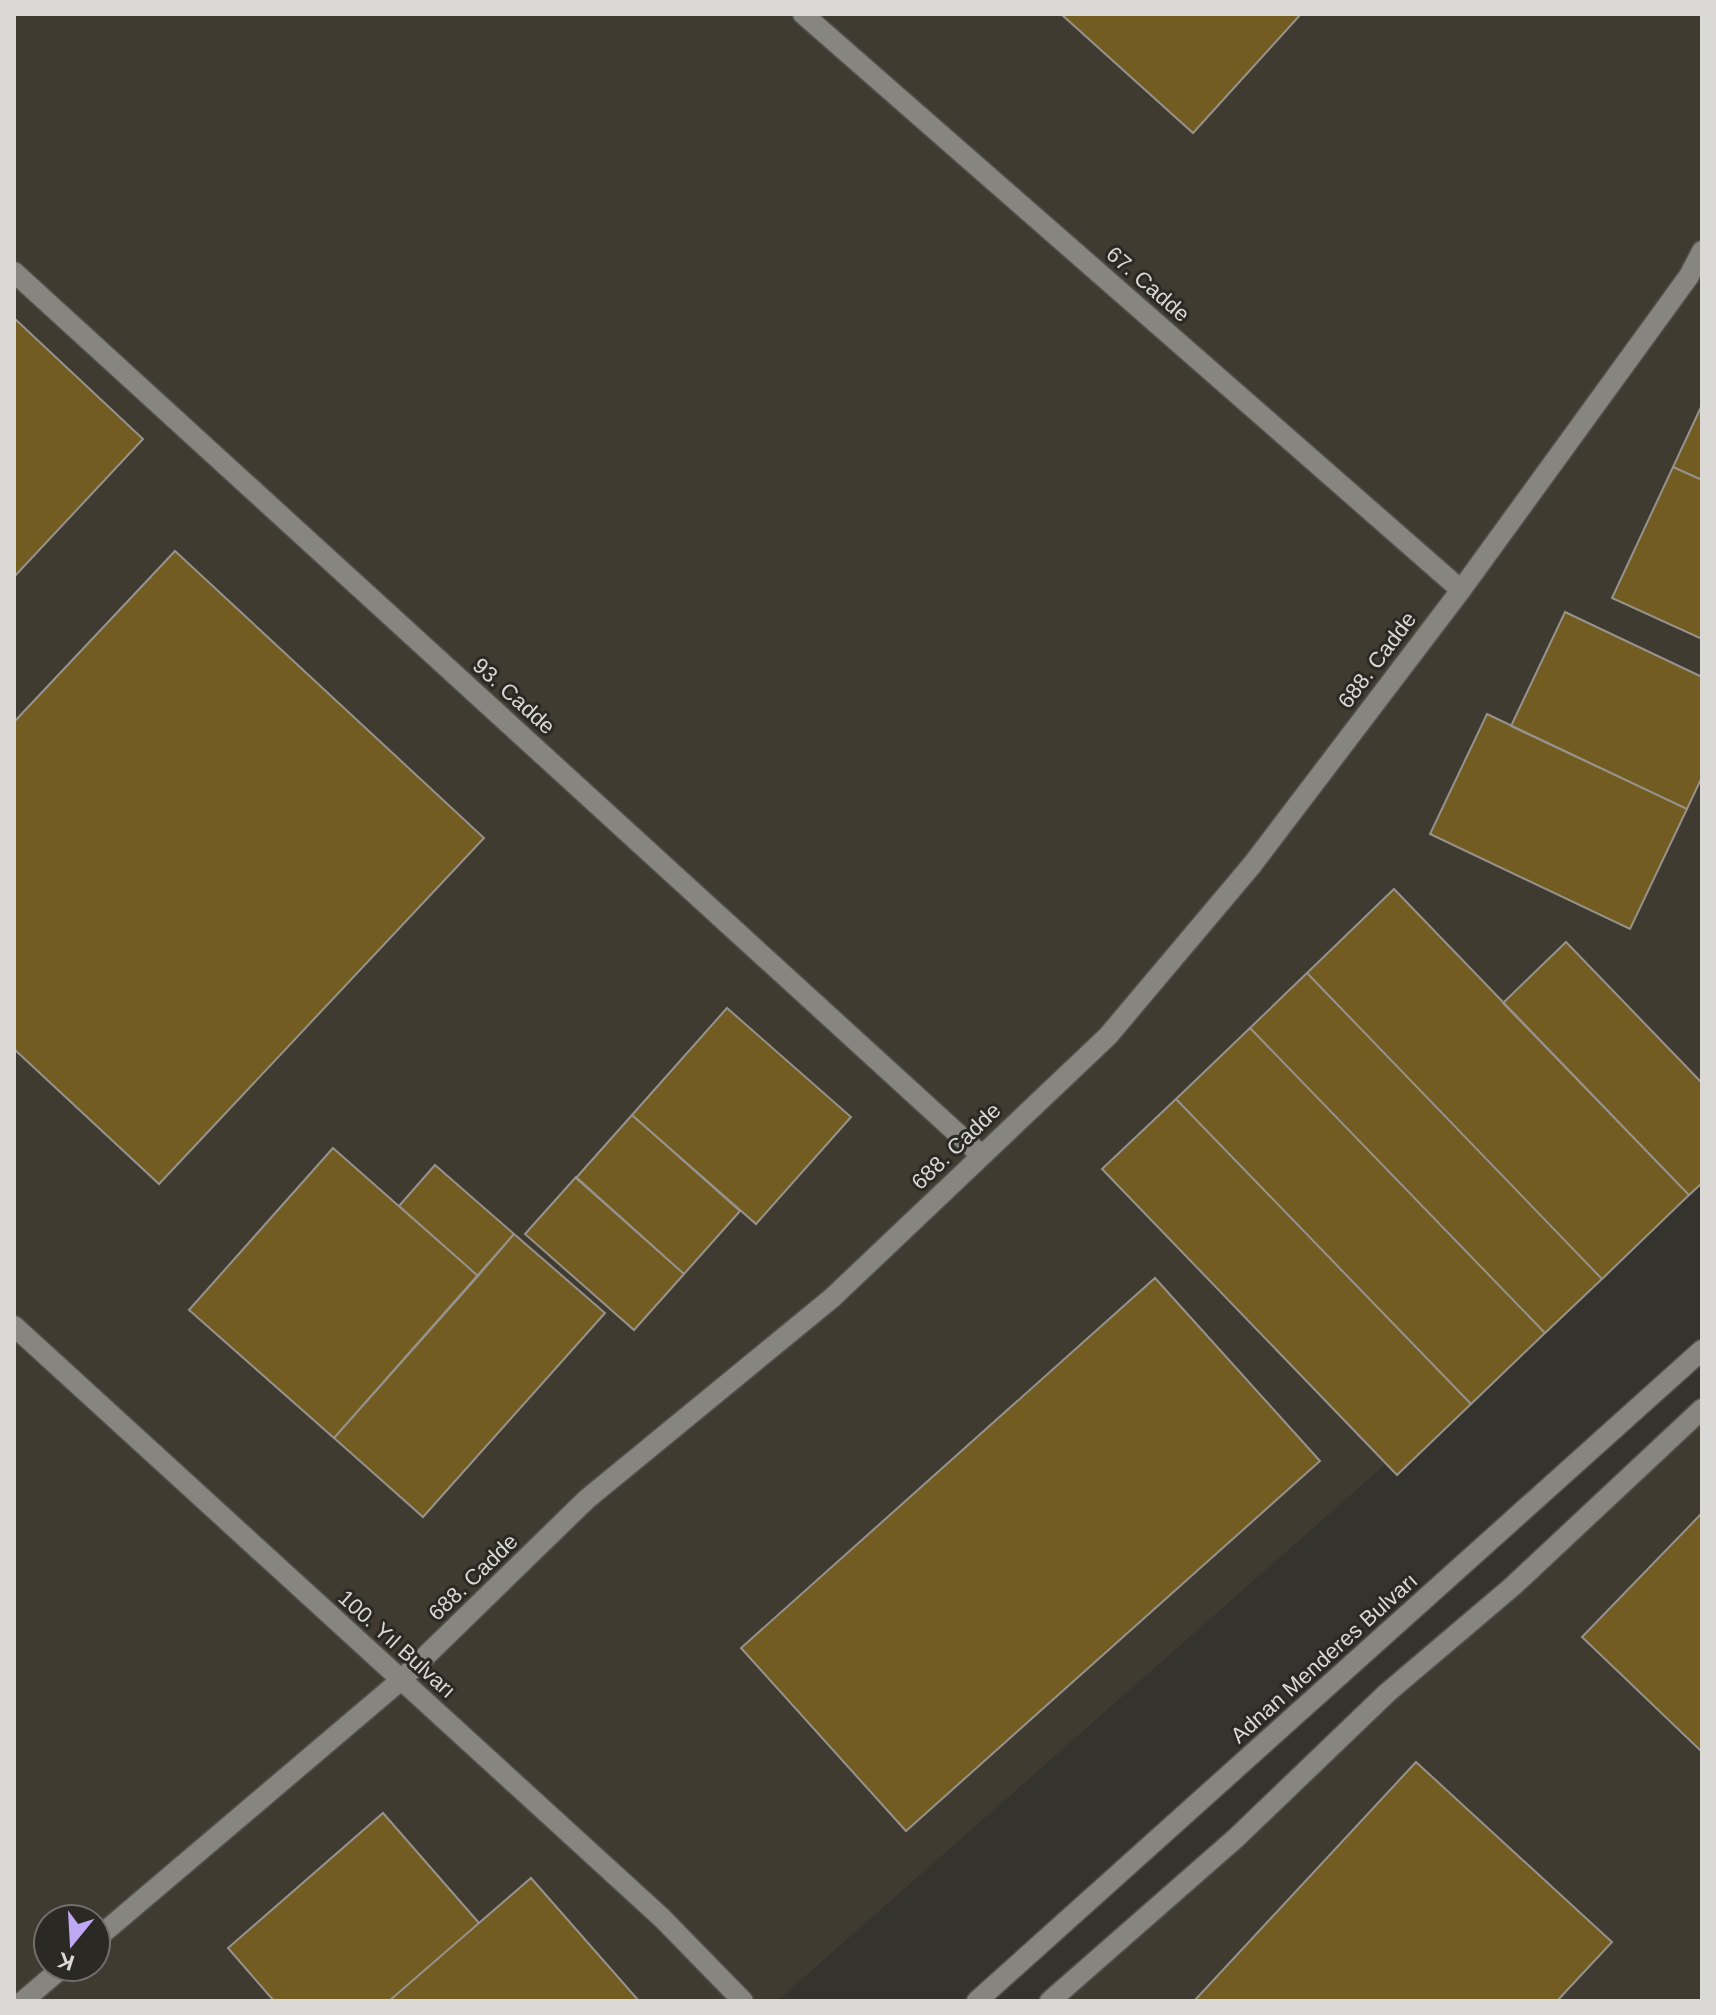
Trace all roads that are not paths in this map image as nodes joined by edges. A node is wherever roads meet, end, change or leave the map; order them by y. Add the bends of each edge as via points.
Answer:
1 (803, 14) edge
2 (1702, 251) edge
3 (14, 272) edge
4 (1461, 590) junction
5 (981, 1155) junction
6 (14, 1326) edge
7 (1702, 1350) edge
8 (1702, 1409) edge
9 (401, 1680) junction
10 (112, 1925) edge
11 (44, 1983) edge
12 (23, 2001) edge
13 (743, 2001) edge
14 (977, 2001) edge
15 (1050, 2001) edge

1 - 4 street, 67. Cadde
2 - 4 street, 688. Cadde via 1672,301
3 - 5 street, 93. Cadde
4 - 5 street, 688. Cadde via 1252,865 1119,1023
5 - 9 street, 688. Cadde via 832,1298 587,1499
6 - 9 street, 100. Yıl Bulvarı
7 - 14 street, Adnan Menderes Bulvarı
8 - 15 street via 1513,1586 1387,1693 1236,1838
9 - 10 street, 688. Cadde
9 - 13 street, 100. Yıl Bulvarı via 662,1918
11 - 12 street

